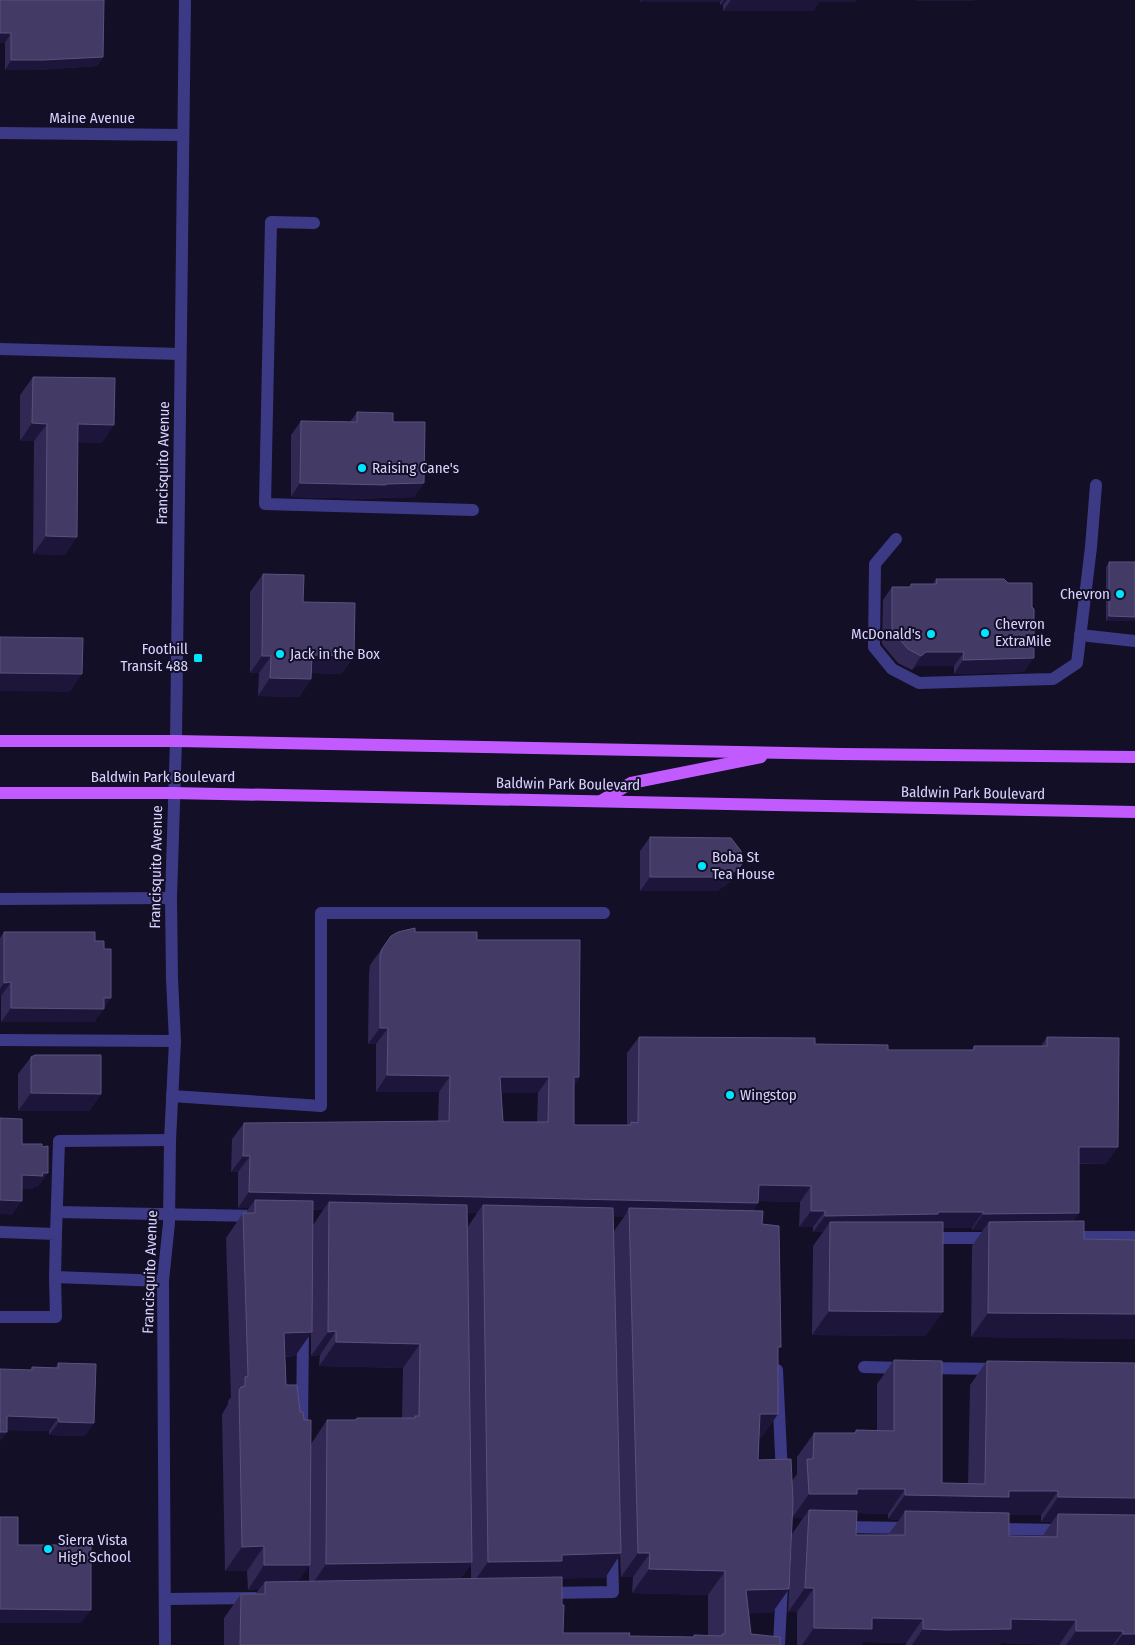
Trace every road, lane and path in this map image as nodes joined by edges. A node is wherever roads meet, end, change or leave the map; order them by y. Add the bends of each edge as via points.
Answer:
1 (185, 0) edge
2 (0, 133) edge
3 (183, 135) junction
4 (314, 224) dead end
5 (0, 349) edge
6 (180, 354) junction
7 (1096, 485) dead end
8 (473, 510) dead end
9 (896, 539) dead end
10 (1080, 635) junction
11 (1135, 642) edge
12 (0, 741) edge
13 (176, 741) junction
14 (785, 752) junction
15 (1135, 757) edge
16 (0, 793) edge
17 (173, 793) junction
18 (601, 801) junction
19 (1135, 812) edge
20 (170, 898) junction
21 (0, 899) edge
22 (604, 913) dead end
23 (0, 1040) edge
24 (175, 1041) junction
25 (172, 1096) junction
26 (170, 1140) junction
27 (56, 1212) junction
28 (169, 1214) junction
29 (275, 1216) edge
30 (0, 1232) edge
31 (56, 1234) junction
32 (1056, 1237) edge
33 (1135, 1237) edge
34 (916, 1238) edge
35 (1006, 1238) edge
36 (55, 1277) junction
37 (164, 1281) junction
38 (303, 1314) edge
39 (0, 1318) edge
40 (777, 1357) edge
41 (864, 1367) dead end
42 (1009, 1370) edge
43 (302, 1441) edge
44 (783, 1486) edge
45 (823, 1526) edge
46 (921, 1528) edge
47 (979, 1529) edge
48 (1077, 1530) edge
49 (612, 1542) edge
50 (782, 1576) edge
51 (533, 1594) edge
52 (266, 1598) edge
53 (165, 1599) junction
54 (164, 1645) edge
55 (779, 1645) edge

1 - 3 street, Francisquito Avenue
2 - 3 street, Maine Avenue
3 - 6 street, Francisquito Avenue
4 - 8 street via 271,222 265,504
5 - 6 street
6 - 13 street, Francisquito Avenue
7 - 10 street
9 - 10 street via 875,564 874,647 892,669 919,683 1053,679 1077,663
10 - 11 street
12 - 13 main road
13 - 14 main road
13 - 17 street, Francisquito Avenue
14 - 15 main road
14 - 18 main road via 631,783
16 - 17 main road, Baldwin Park Boulevard
17 - 18 main road, Baldwin Park Boulevard
17 - 20 street, Francisquito Avenue
18 - 19 main road, Baldwin Park Boulevard
20 - 21 street
20 - 24 street, Francisquito Avenue
22 - 25 street via 321,913 321,1106
23 - 24 street
24 - 25 street, Francisquito Avenue
25 - 26 street, Francisquito Avenue
26 - 27 street via 59,1141
26 - 28 street, Francisquito Avenue
27 - 28 street
27 - 31 street
28 - 29 street
28 - 37 street, Francisquito Avenue
30 - 31 street
31 - 36 street
32 - 33 street
34 - 35 street
36 - 37 street
36 - 39 street via 56,1317
37 - 53 street, Francisquito Avenue
38 - 43 street
40 - 44 street
41 - 42 street
45 - 46 street
47 - 48 street
49 - 51 street via 613,1592
50 - 55 street
52 - 53 street
53 - 54 street, Francisquito Avenue

